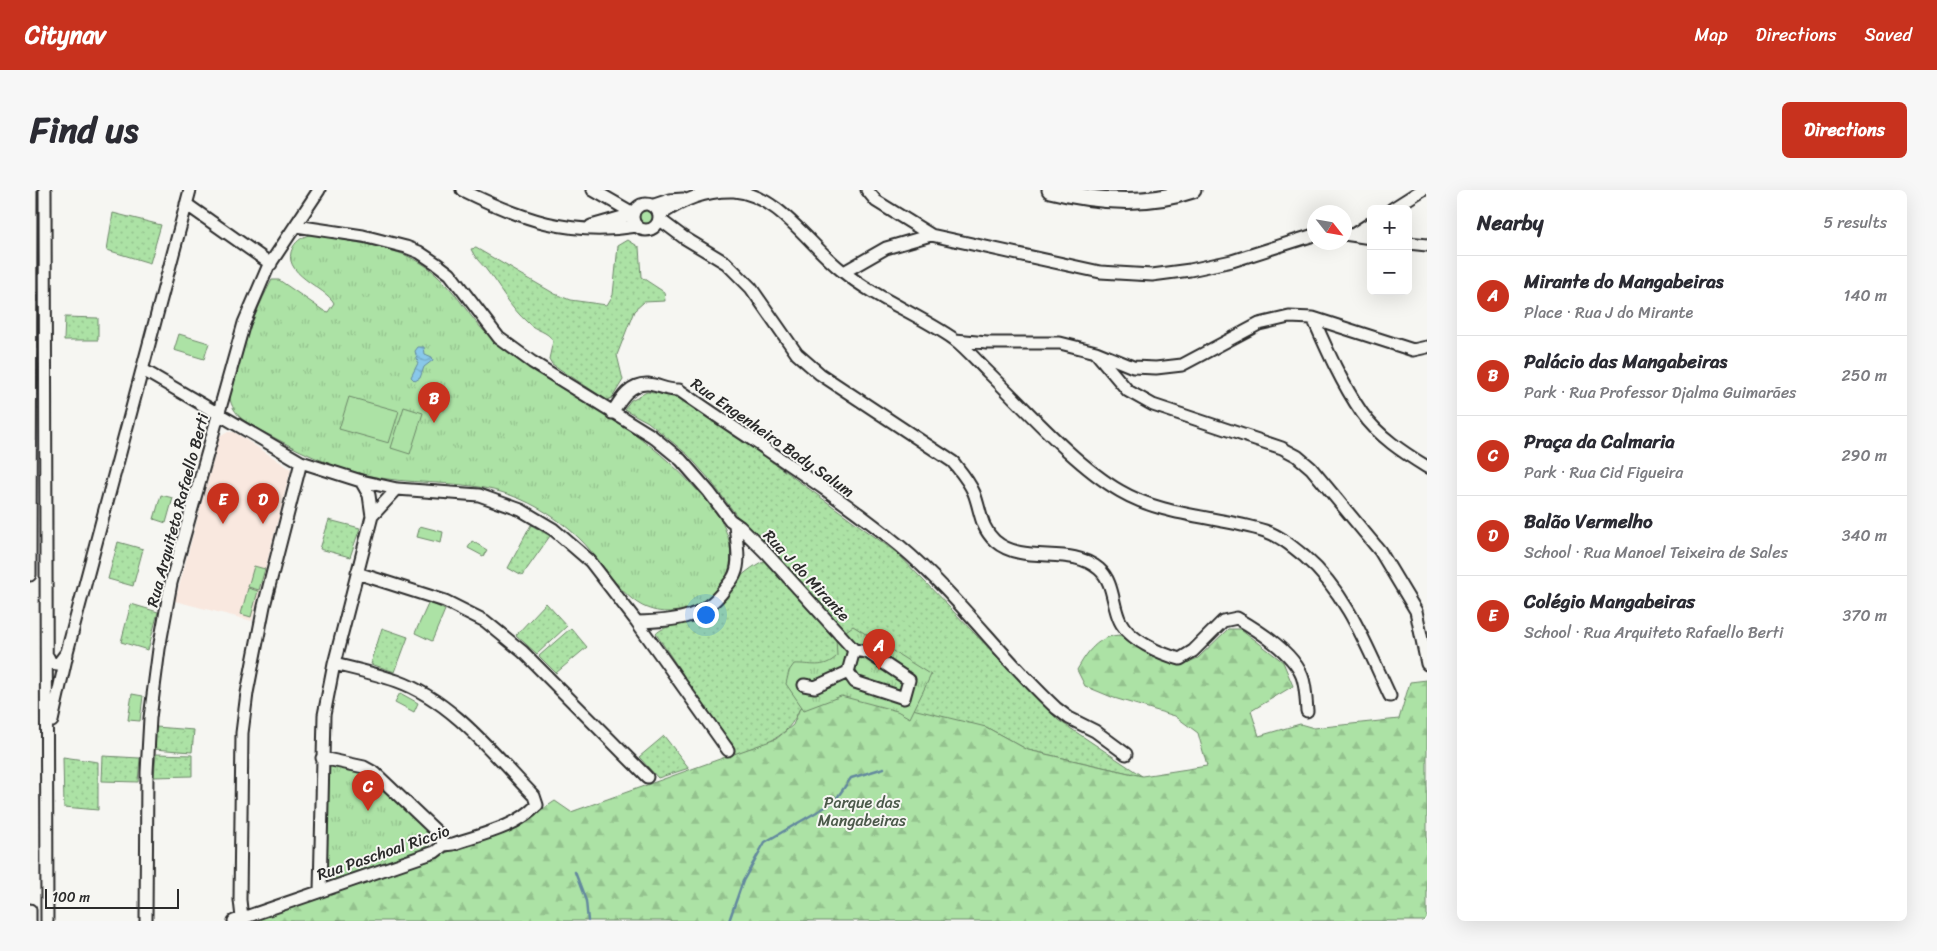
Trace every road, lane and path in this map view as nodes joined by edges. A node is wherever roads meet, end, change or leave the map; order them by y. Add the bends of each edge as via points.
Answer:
1 (31, 190) edge
2 (45, 190) edge
3 (190, 190) edge
4 (320, 190) edge
5 (462, 190) edge
6 (867, 190) edge
7 (1050, 190) edge
8 (1193, 190) edge
9 (1422, 190) edge
10 (596, 191) edge
11 (186, 204) junction
12 (1398, 205) edge
13 (636, 211) junction
14 (656, 217) junction
15 (1367, 225) edge
16 (296, 226) junction
17 (637, 226) junction
18 (583, 228) junction
19 (1352, 232) edge
20 (931, 235) junction
21 (1352, 235) edge
22 (1367, 237) edge
23 (1307, 238) edge
24 (1412, 244) edge
25 (1427, 245) edge
26 (271, 264) junction
27 (844, 272) junction
28 (1313, 318) junction
29 (955, 340) junction
30 (1427, 347) edge
31 (1096, 352) junction
32 (143, 370) junction
33 (219, 413) junction
34 (612, 413) junction
35 (301, 462) junction
36 (1427, 467) edge
37 (361, 482) junction
38 (396, 489) junction
39 (372, 516) junction
40 (735, 524) junction
41 (357, 573) junction
42 (30, 575) edge
43 (637, 622) junction
44 (854, 650) junction
45 (67, 652) junction
46 (48, 657) junction
47 (334, 664) junction
48 (1427, 664) edge
49 (848, 672) junction
50 (804, 684) dead end
51 (1390, 696) dead end
52 (1307, 711) dead end
53 (47, 738) junction
54 (728, 750) dead end
55 (1126, 754) dead end
56 (322, 758) junction
57 (647, 777) dead end
58 (444, 845) junction
59 (320, 891) junction
60 (30, 910) edge
61 (238, 920) edge
62 (30, 921) edge
63 (47, 921) edge
64 (146, 921) edge

1 - 42 street
2 - 46 street
3 - 11 street
4 - 16 street, Rua Arquiteto Rafaello Berti
5 - 18 street via 545,224
6 - 20 street via 876,200
7 - 8 street via 1078,198 1109,201 1141,200
9 - 12 street
10 - 13 street
11 - 26 street
11 - 32 street
13 - 14 street
13 - 17 street
13 - 18 street
14 - 17 street via 644,230
14 - 27 street via 669,200 735,190 762,199
14 - 52 street via 726,263 751,288 797,354 820,374 953,462 974,493 983,528 996,541 1010,550 1084,560 1100,569 1108,581 1120,623 1135,638 1170,656 1180,658 1194,651 1223,621 1237,618 1294,662 1302,677
15 - 19 street
16 - 26 street, Rua Arquiteto Rafaello Berti
16 - 34 street via 363,236 419,252 450,274 499,338
17 - 18 street via 615,230
20 - 23 street via 1100,272 1152,275 1232,261
20 - 27 street via 886,248
21 - 22 street
24 - 25 street
26 - 33 street, Rua Arquiteto Rafaello Berti via 244,323
27 - 29 street
28 - 30 street via 1413,350
28 - 31 street via 1289,316 1259,324 1182,365 1133,366
28 - 36 street via 1332,361 1363,414 1399,450
29 - 31 street via 987,344 1060,343
29 - 51 street via 1075,456 1118,490 1134,498 1203,518 1266,532 1306,558 1332,585 1349,612
31 - 48 street via 1128,391 1153,405 1282,448 1311,468 1380,551 1416,611
32 - 33 street
32 - 45 street
33 - 35 street
33 - 64 street, Rua Arquiteto Rafaello Berti via 171,583 159,649 146,772
34 - 40 street, Rua J do Mirante via 652,436 681,460
34 - 55 street, Rua Engenheiro Bady Salum via 630,389 648,384 670,391 679,390 900,546 958,602 1056,708
35 - 37 street
35 - 61 street via 264,606 242,733
37 - 38 street
37 - 39 street via 369,495
38 - 39 street
38 - 43 street via 479,495 521,510 554,529 583,555
39 - 41 street
40 - 43 street via 736,573 716,600 704,610 683,619
40 - 44 street, Rua J do Mirante via 766,553
41 - 47 street
41 - 57 street via 445,601 484,621 524,652
43 - 54 street
44 - 49 street
44 - 49 street via 867,652 909,680 904,698 855,682
45 - 46 street via 58,664 51,663
45 - 53 street via 68,660
46 - 53 street
47 - 56 street via 324,715
47 - 58 street, Rua Paschoal Riccio via 397,681 441,705 534,796 537,804 514,823
49 - 50 street via 816,687
53 - 63 street
56 - 58 street via 364,767 375,773 438,832
56 - 59 street
58 - 59 street, Rua Paschoal Riccio via 435,852
59 - 61 street, Rua Paschoal Riccio
60 - 62 street

